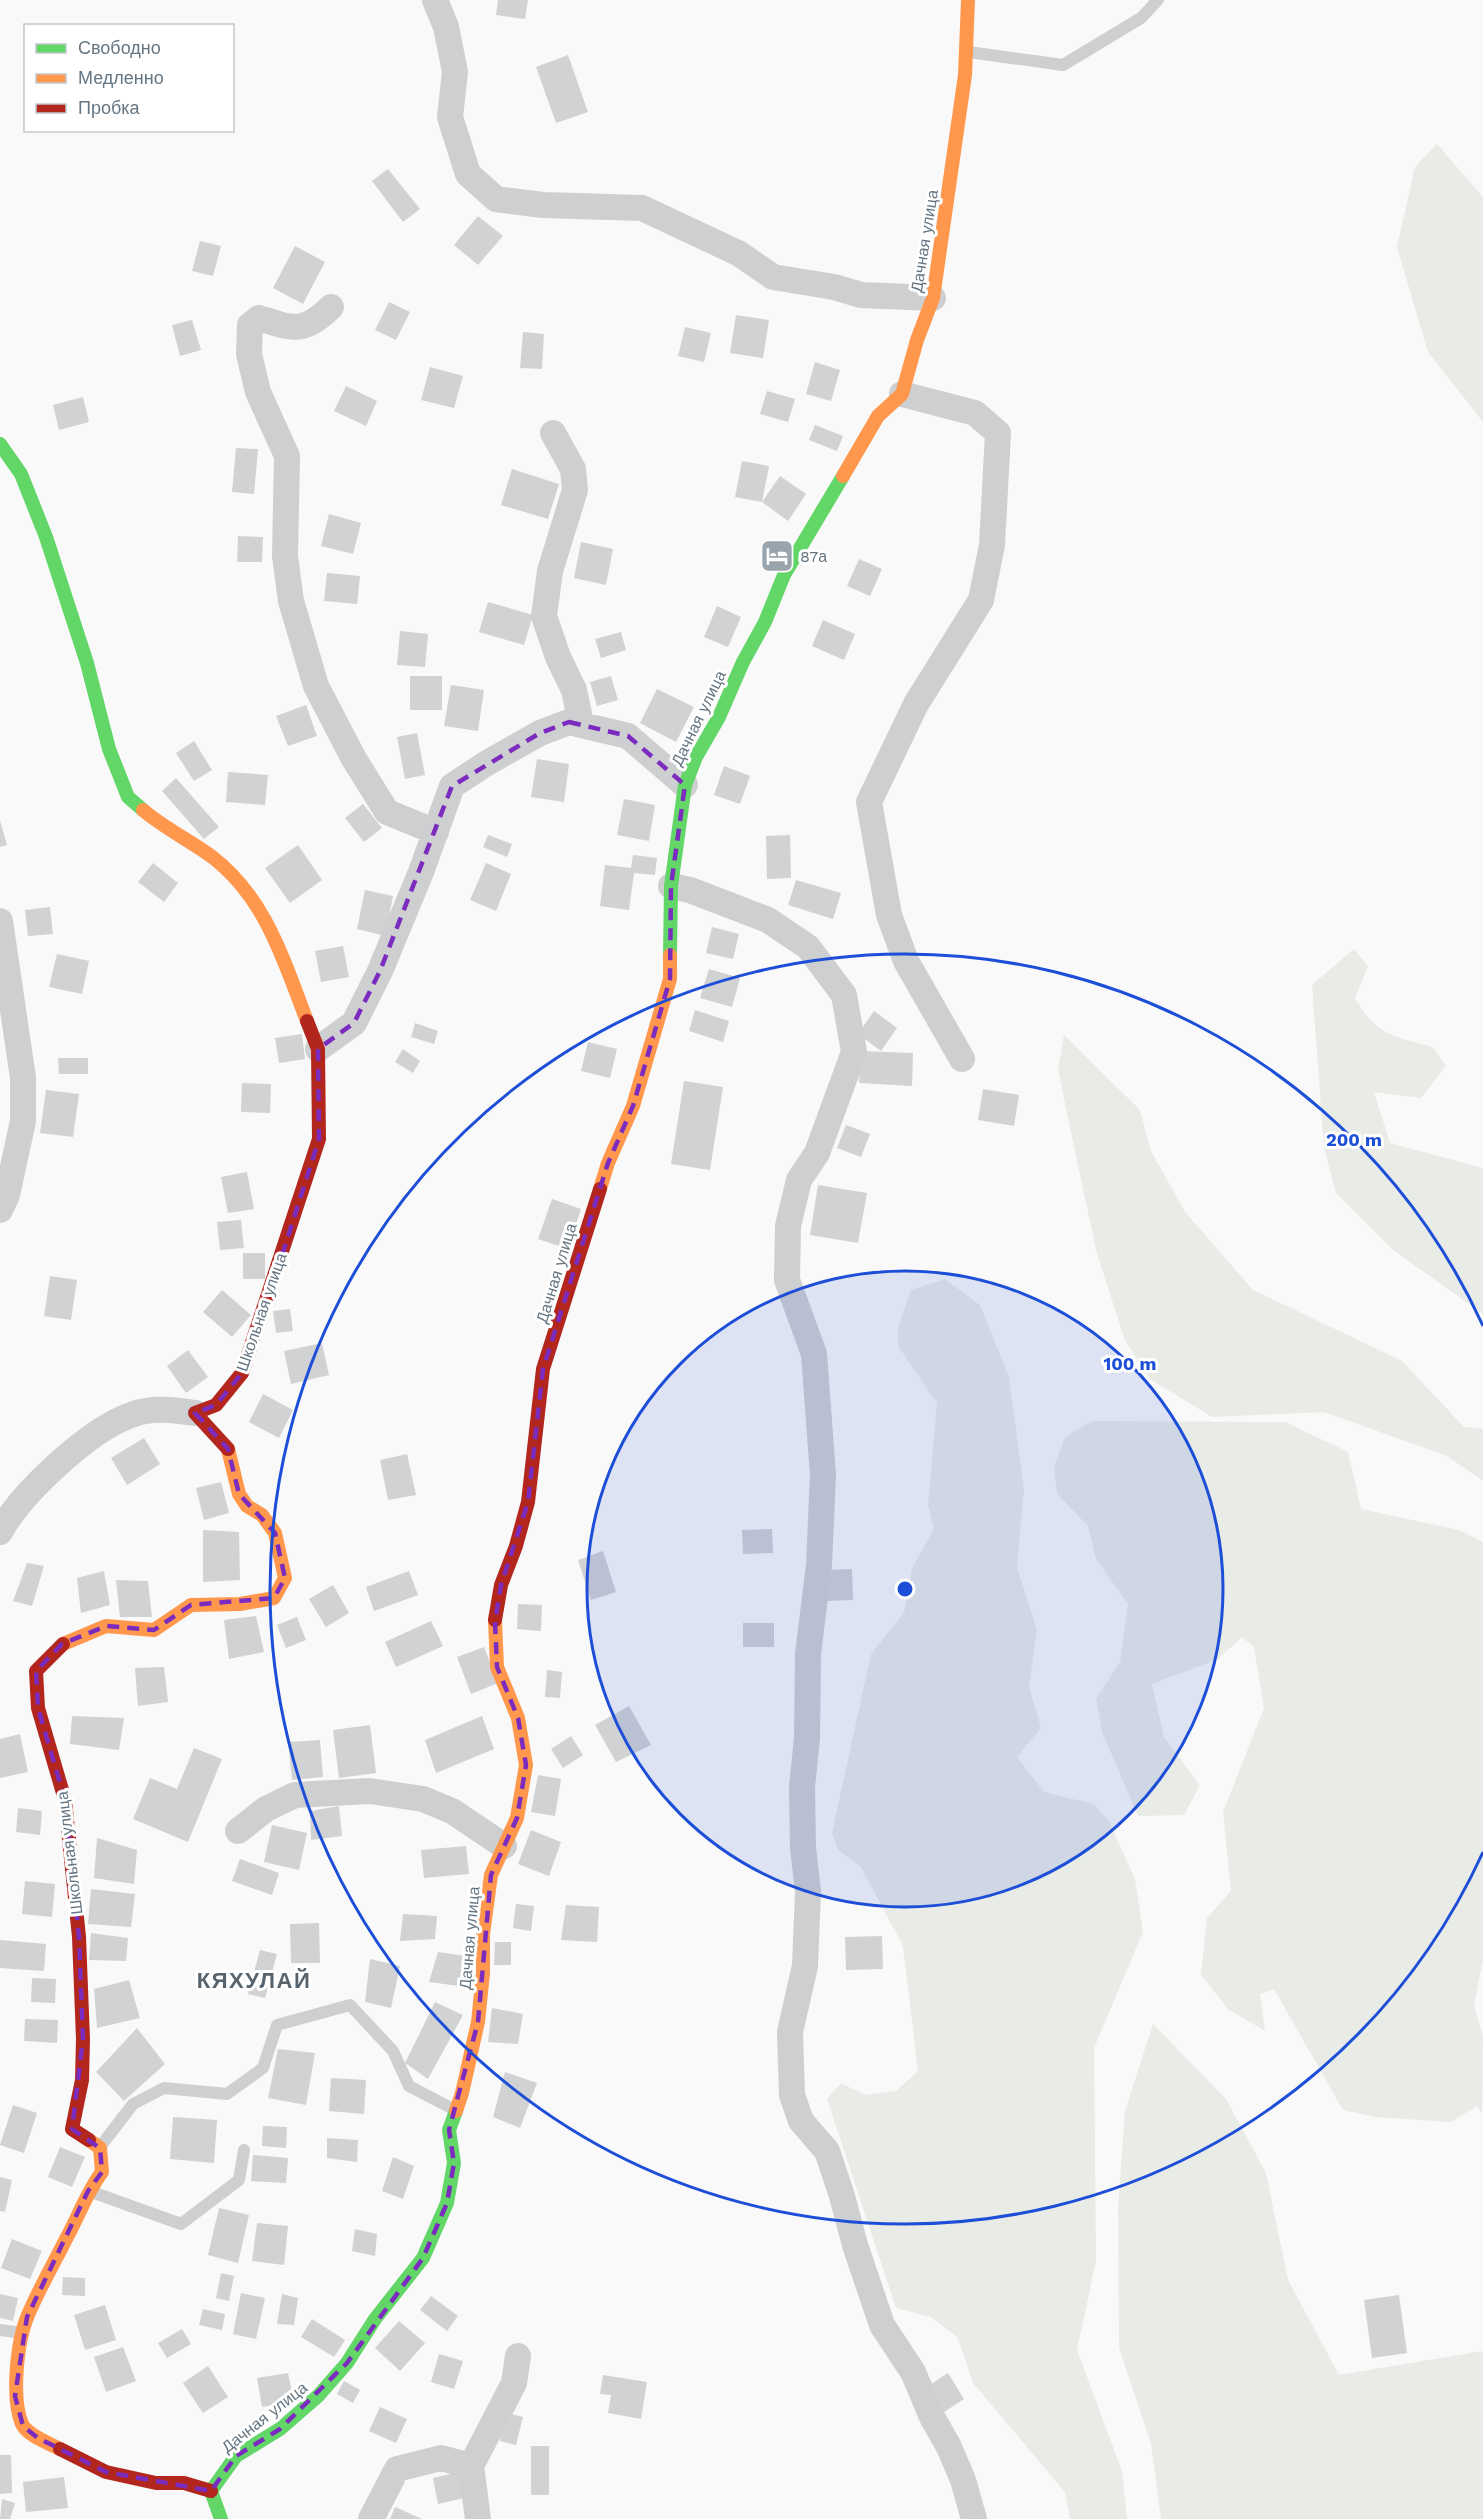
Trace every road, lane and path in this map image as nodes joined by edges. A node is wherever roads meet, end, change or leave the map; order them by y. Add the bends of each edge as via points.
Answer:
1 (435, 0) edge
2 (968, 0) edge
3 (1158, 0) edge
4 (966, 52) junction
5 (933, 298) junction
6 (331, 307) dead end
7 (902, 394) junction
8 (553, 433) dead end
9 (0, 444) edge
10 (581, 723) junction
11 (685, 785) junction
12 (436, 832) junction
13 (671, 886) junction
14 (0, 921) edge
15 (318, 1049) junction
16 (962, 1059) dead end
17 (0, 1210) edge
18 (195, 1413) junction
19 (0, 1532) edge
20 (238, 1831) dead end
21 (504, 1846) junction
22 (456, 2111) junction
23 (100, 2148) junction
24 (244, 2150) dead end
25 (88, 2191) junction
26 (0, 2330) edge
27 (24, 2333) junction
28 (518, 2356) dead end
29 (471, 2466) junction
30 (211, 2491) junction
31 (221, 2519) edge
32 (371, 2519) edge
33 (478, 2519) edge
34 (974, 2519) edge

1 - 5 street via 446,27 455,72 450,117 468,174 496,199 543,205 642,208 738,253 773,277 861,294
2 - 4 street, Дачная улица
3 - 4 lane via 1141,18 1063,65
4 - 5 street, Дачная улица
5 - 7 street, Дачная улица via 916,340
6 - 12 street via 318,320 292,329 259,318 250,325 249,354 258,392 286,456 285,556 291,601 316,686 387,812
7 - 11 street, Дачная улица via 878,416 784,576
7 - 16 street via 975,413 998,433 992,545 981,600 916,704 869,802 889,915 906,961
8 - 10 street via 573,469 575,490 550,571 544,616 574,690
9 - 15 street via 21,474 46,537 87,663 109,749 128,797 156,821 212,857 252,896 273,935
10 - 11 street via 628,735
10 - 12 street via 569,722 540,734 452,786
11 - 13 street, Дачная улица
12 - 15 street via 381,971 354,1023
13 - 21 street, Дачная улица via 670,979 633,1106 608,1163 543,1369 528,1502 501,1585 495,1622 497,1667 518,1718 526,1765 517,1818
13 - 34 street via 768,920 808,947 844,995 854,1052 817,1154 799,1180 788,1226 787,1280 814,1354 823,1474 802,1787 808,1891 805,1966 790,2032 792,2095 801,2121 828,2151 882,2325 913,2372 949,2447
14 - 17 street via 23,1078 23,1121 7,1196
15 - 18 street, Школьная улица via 320,1139 292,1215 278,1268 242,1373 216,1405
18 - 19 street via 162,1409 131,1415 98,1433 59,1464 10,1513
18 - 23 street, Школьная улица via 228,1449 239,1494 275,1533 285,1578 274,1598 240,1604 190,1605 154,1630 106,1626 63,1644 36,1671 38,1708 65,1800 79,1937 82,2080 72,2130
20 - 21 street via 266,1809 295,1795 370,1791 423,1799
21 - 22 street, Дачная улица via 491,1875 477,2022
22 - 23 lane via 409,2086 393,2051 350,2005 277,2025 263,2068 226,2094 164,2088 133,2104
22 - 30 street, Дачная улица via 448,2130 454,2163 447,2203 423,2258 318,2396 280,2429 236,2456
23 - 25 street via 102,2172
24 - 25 lane via 239,2180 181,2223
25 - 27 street via 27,2317
26 - 27 lane
27 - 30 street via 15,2397 23,2426 38,2438 106,2472 184,2483
28 - 29 street via 514,2383
29 - 32 street via 441,2458 397,2469
29 - 33 street
30 - 31 street

